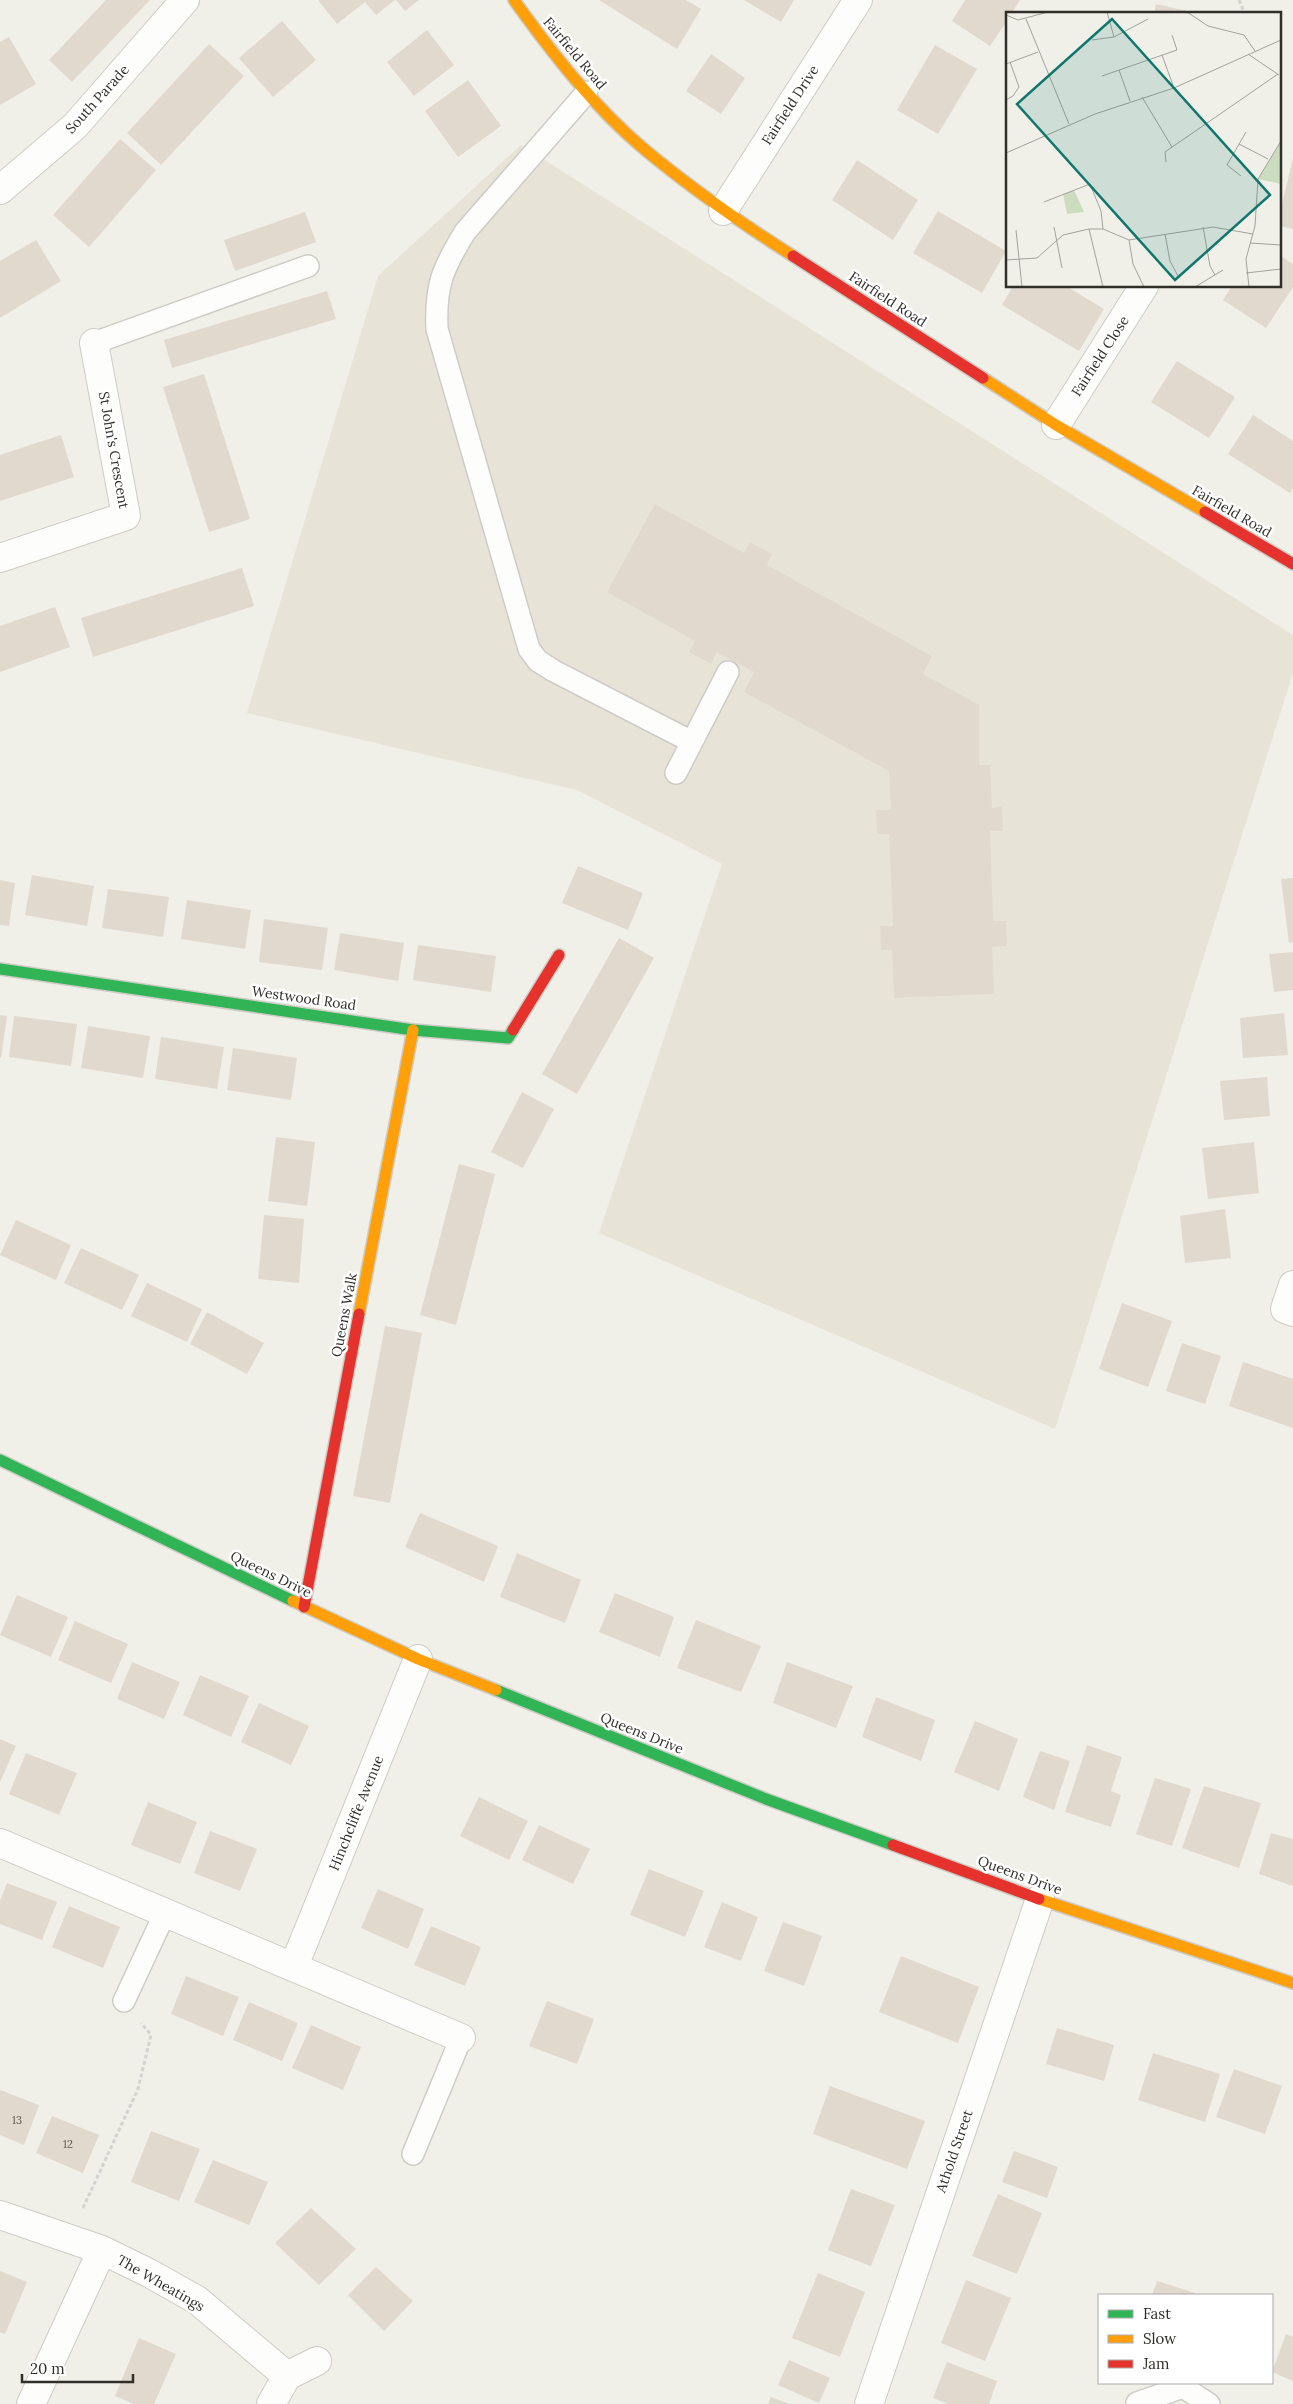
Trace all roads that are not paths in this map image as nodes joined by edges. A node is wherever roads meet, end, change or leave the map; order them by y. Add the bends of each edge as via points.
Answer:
1 (186, 0) edge
2 (514, 0) edge
3 (858, 0) edge
4 (587, 92) junction
5 (0, 190) edge
6 (723, 211) junction
7 (308, 266) dead end
8 (1143, 288) edge
9 (94, 343) joint
10 (1056, 425) junction
11 (0, 558) edge
12 (1293, 564) edge
13 (728, 672) dead end
14 (692, 742) junction
15 (676, 773) dead end
16 (559, 955) dead end
17 (0, 969) edge
18 (413, 1030) junction
19 (1293, 1284) edge
20 (1293, 1312) edge
21 (0, 1461) edge
22 (304, 1607) junction
23 (418, 1659) junction
24 (0, 1843) edge
25 (1040, 1899) junction
26 (165, 1913) junction
27 (294, 1966) junction
28 (1293, 1983) edge
29 (124, 2002) road end
30 (461, 2038) joint
31 (413, 2154) dead end
32 (0, 2215) edge
33 (102, 2250) junction
34 (317, 2361) dead end
35 (287, 2376) junction
36 (1137, 2403) edge
37 (31, 2404) edge
38 (271, 2404) edge
39 (868, 2404) edge
40 (1209, 2404) edge

1 - 5 street, South Parade via 75,126
2 - 4 street, Fairfield Road
3 - 6 street, Fairfield Drive
4 - 6 street, Fairfield Road via 643,148
4 - 14 lane via 465,232 440,280 436,299 437,328 529,649 538,661 554,671
6 - 10 street, Fairfield Road
7 - 9 lane
8 - 10 street, Fairfield Close
9 - 11 street, St John's Crescent via 126,516
10 - 12 street, Fairfield Road
13 - 14 lane
14 - 15 lane
16 - 18 street, Westwood Road via 508,1038
17 - 18 street, Westwood Road
18 - 22 street, Queens Walk
19 - 20 street via 1285,1309
21 - 22 street, Queens Drive
22 - 23 street, Queens Drive
23 - 25 street, Queens Drive via 766,1799
23 - 27 street, Hinchcliffe Avenue
24 - 26 street
25 - 28 street, Queens Drive
25 - 39 street, Athold Street
26 - 27 street
26 - 29 lane
27 - 30 street
30 - 31 lane
32 - 33 street, The Wheatings
33 - 35 street, The Wheatings via 197,2300
33 - 37 street, The Wheatings
34 - 35 street
35 - 38 street
36 - 40 lane via 1183,2387

